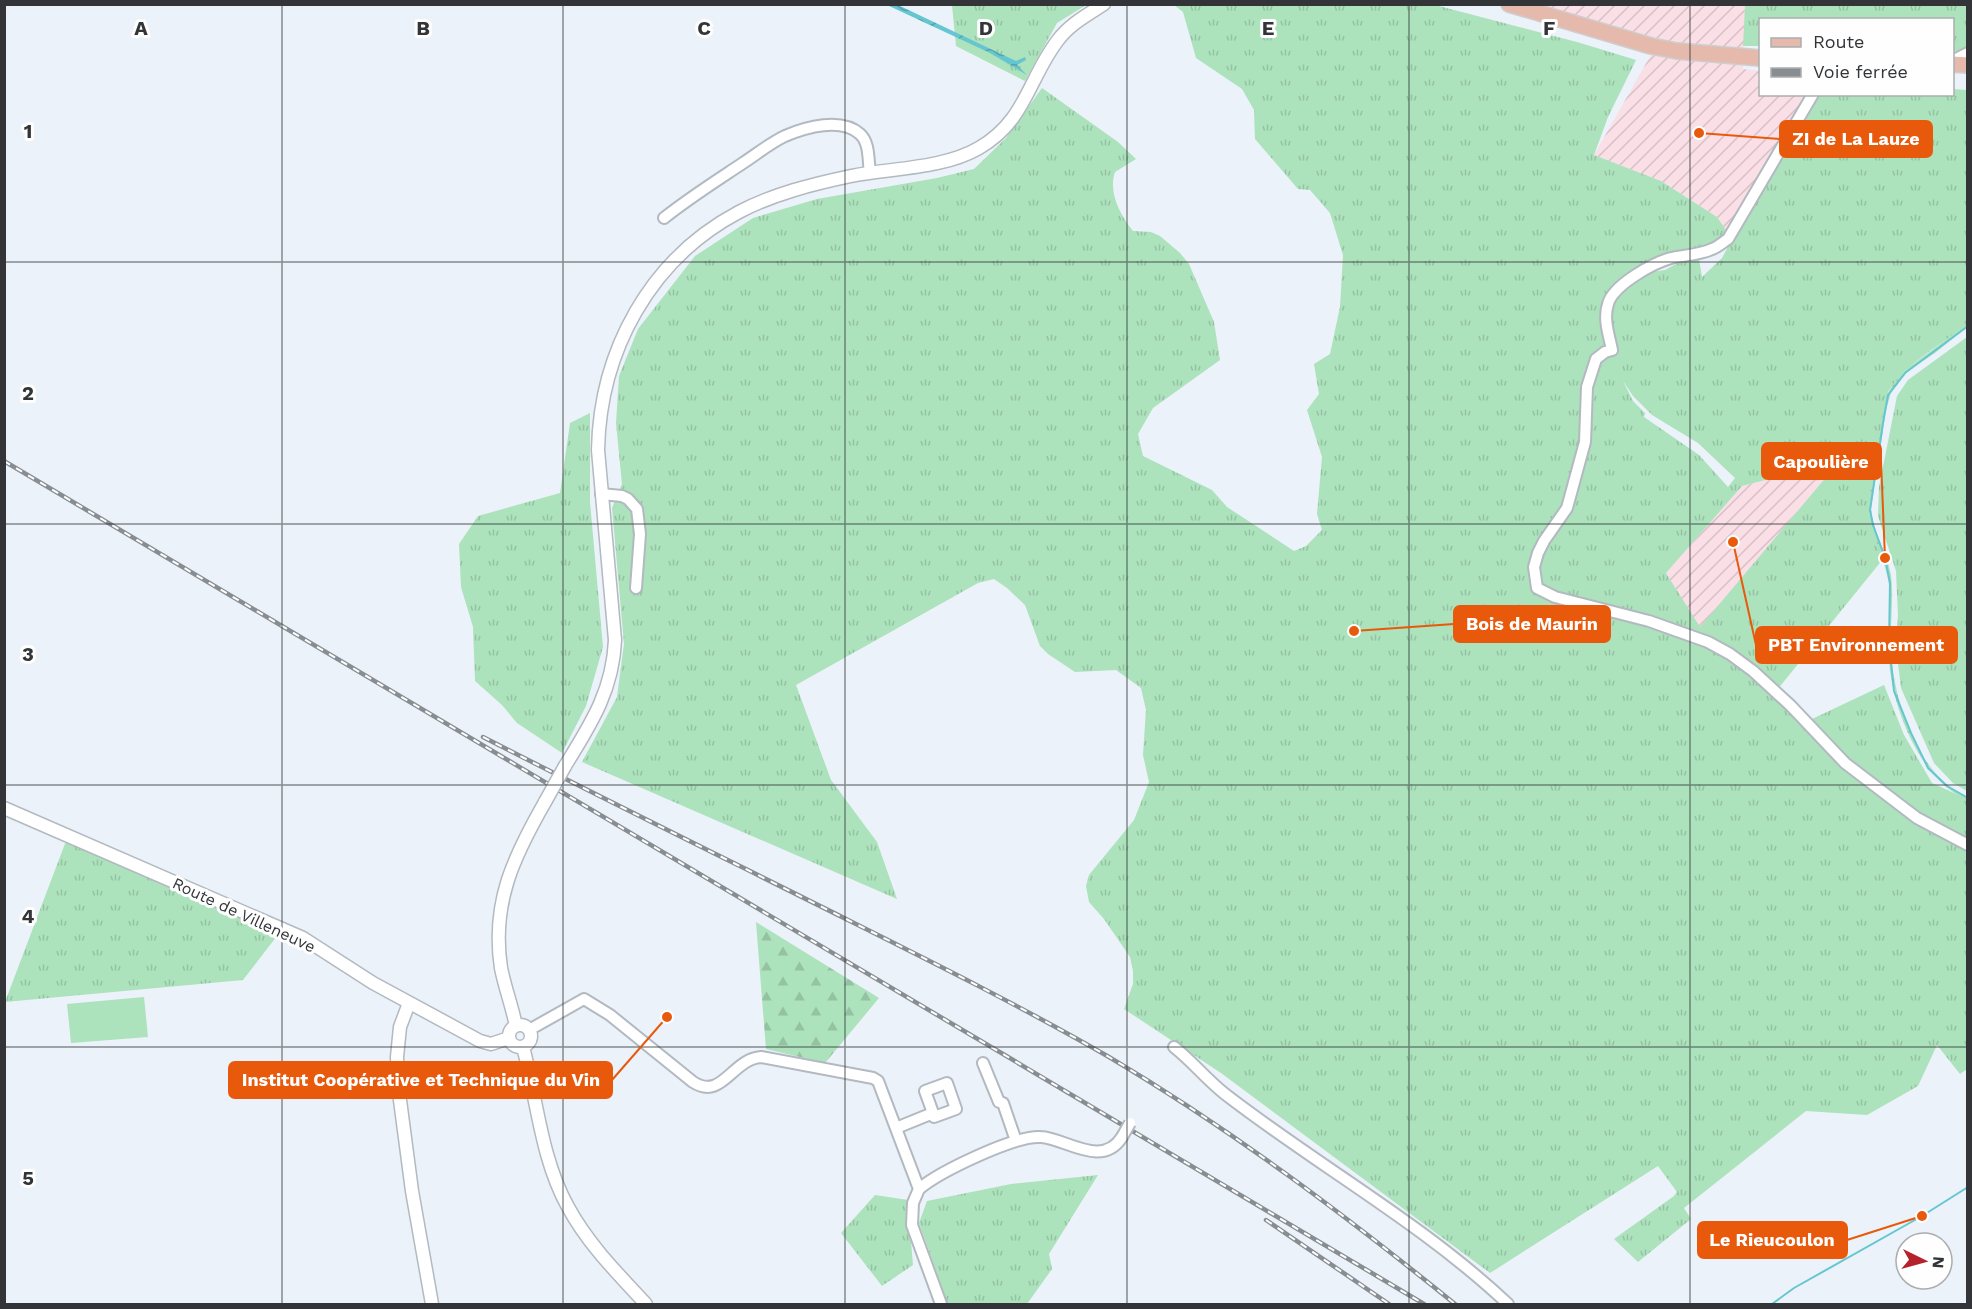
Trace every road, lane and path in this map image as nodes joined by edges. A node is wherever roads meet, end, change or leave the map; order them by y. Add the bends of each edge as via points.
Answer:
1 (1104, 4) edge
2 (1509, 4) edge
3 (1968, 53) edge
4 (1759, 58) edge
5 (1958, 64) edge
6 (1812, 96) edge
7 (870, 173) junction
8 (664, 218) dead end
9 (602, 494) junction
10 (636, 588) dead end
11 (4, 808) edge
12 (1968, 845) edge
13 (410, 1003) junction
14 (523, 1028) junction
15 (509, 1038) junction
16 (523, 1047) junction
17 (1174, 1047) dead end
18 (983, 1063) dead end
19 (933, 1113) dead end
20 (1130, 1123) dead end
21 (896, 1128) junction
22 (1016, 1141) junction
23 (919, 1189) junction
24 (432, 1305) edge
25 (646, 1305) edge
26 (941, 1305) edge
27 (1508, 1305) edge

1 - 7 street via 1073,24 1058,40 1015,118 981,147 953,159
2 - 4 main road via 1651,46
3 - 5 street via 1956,59
6 - 12 street via 1728,239 1712,249 1657,264 1628,281 1608,302 1606,320 1612,350 1596,359 1587,387 1585,442 1567,508 1538,554 1534,567 1536,588 1555,597 1649,621 1730,654 1799,714 1845,763 1917,818
7 - 8 street via 861,135 850,128 816,126 783,137
7 - 9 street via 769,198 708,231 668,266 638,306 611,367 598,433
9 - 10 street via 622,496 637,509 640,534
9 - 14 street, bridge via 615,640 613,664 602,702 516,855 501,909 501,965
11 - 13 street, Route de Villeneuve via 303,938
13 - 15 street, Route de Villeneuve via 480,1041 491,1044
13 - 24 street via 400,1027 398,1084
14 - 15 street via 512,1029
14 - 16 street via 530,1040
14 - 21 street via 584,999 610,1014 704,1087 721,1083 747,1060 761,1057 873,1078 881,1087
15 - 16 street via 512,1044
16 - 25 street via 545,1144 566,1205 596,1248
17 - 27 street via 1224,1093 1389,1208 1477,1275
18 - 22 street
19 - 21 street
20 - 22 street, bridge via 1110,1147 1088,1151 1046,1137
21 - 23 street
22 - 23 street via 939,1175
23 - 26 street via 913,1203 912,1226

